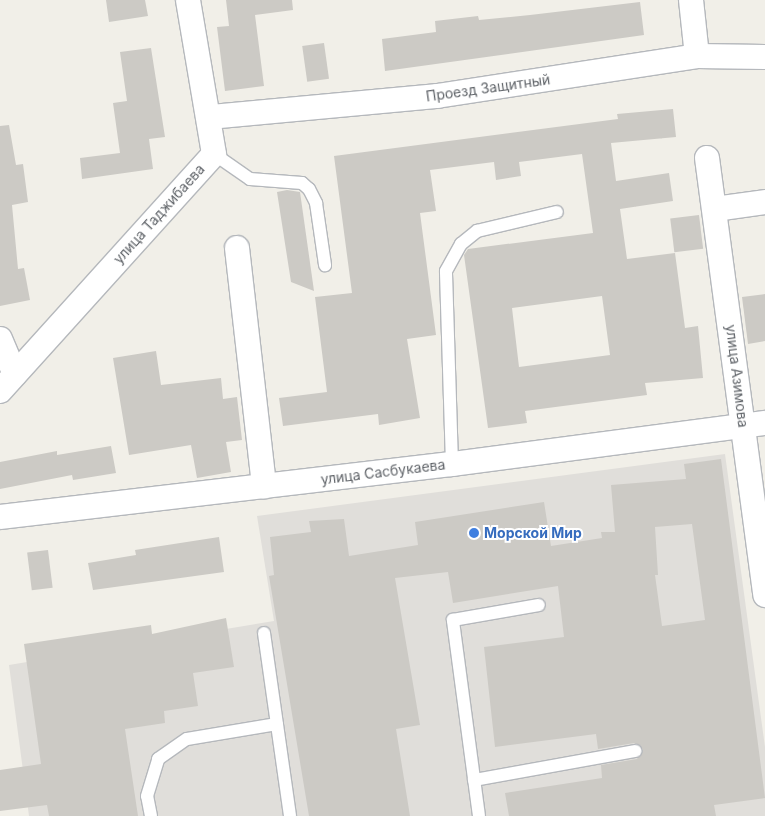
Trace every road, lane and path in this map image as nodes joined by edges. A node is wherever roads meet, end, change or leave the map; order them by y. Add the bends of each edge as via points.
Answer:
1 (188, 0) edge
2 (691, 0) edge
3 (697, 56) junction
4 (765, 57) edge
5 (210, 117) junction
6 (214, 154) junction
7 (707, 158) dead end
8 (765, 202) edge
9 (715, 209) junction
10 (557, 212) dead end
11 (237, 248) dead end
12 (325, 265) dead end
13 (0, 339) edge
14 (7, 382) edge
15 (754, 425) edge
16 (452, 464) junction
17 (264, 486) junction
18 (0, 517) edge
19 (762, 555) edge
20 (765, 595) edge
21 (539, 605) dead end
22 (264, 633) dead end
23 (277, 724) junction
24 (635, 751) dead end
25 (474, 780) junction
26 (151, 816) edge
27 (290, 816) edge
28 (479, 816) edge

1 - 5 street, улица Таджибаева
2 - 3 street
3 - 4 street, Проезд Защитный
3 - 5 street, Проезд Защитный via 437,96
5 - 6 street, улица Таджибаева
6 - 12 lane via 235,172 250,179 302,183 309,189 316,203
6 - 14 street, улица Таджибаева
7 - 9 street, улица Азимова
8 - 9 street
9 - 15 street, улица Азимова
10 - 16 lane via 477,231 461,244 446,271
11 - 17 street
13 - 14 street
15 - 16 street, улица Сасбукаева
15 - 19 street, улица Азимова
16 - 17 street, улица Сасбукаева
17 - 18 street, улица Сасбукаева
19 - 20 street, улица Азимова
21 - 25 lane via 453,620
22 - 23 lane
23 - 26 lane via 186,739 158,759 147,796
23 - 27 lane
24 - 25 lane
25 - 28 lane

